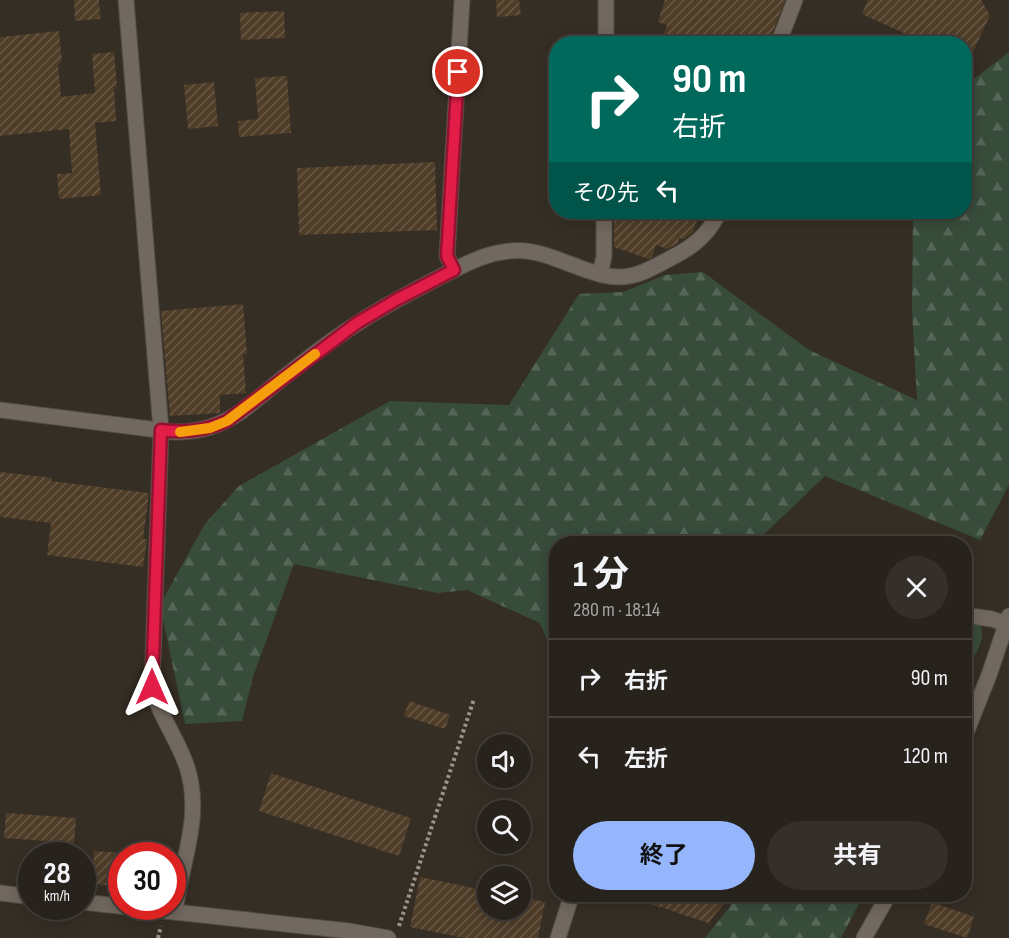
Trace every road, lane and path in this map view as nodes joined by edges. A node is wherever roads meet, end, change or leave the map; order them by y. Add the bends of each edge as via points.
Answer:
1 (126, 0) edge
2 (462, 0) edge
3 (606, 0) edge
4 (795, 0) edge
5 (606, 36) edge
6 (781, 36) edge
7 (604, 219) edge
8 (716, 219) edge
9 (454, 270) junction
10 (600, 273) junction
11 (0, 410) edge
12 (161, 430) junction
13 (972, 616) edge
14 (1008, 620) edge
15 (474, 699) dead end
16 (972, 717) edge
17 (186, 861) edge
18 (0, 893) edge
19 (18, 895) edge
20 (569, 902) edge
21 (884, 902) edge
22 (186, 913) edge
23 (399, 927) dead end
24 (388, 938) edge
25 (558, 938) edge
26 (864, 938) edge

1 - 12 street
2 - 9 street via 447,256
3 - 5 street
4 - 6 street
7 - 10 street
8 - 10 street via 701,239 667,260 632,276
9 - 10 street via 512,250 549,255
9 - 12 street via 357,323 227,421 192,432
11 - 12 street
12 - 17 street via 152,687 162,718 187,767 193,805
13 - 14 street
14 - 16 street
15 - 23 path
18 - 19 street
20 - 25 street
21 - 26 street
22 - 24 street

